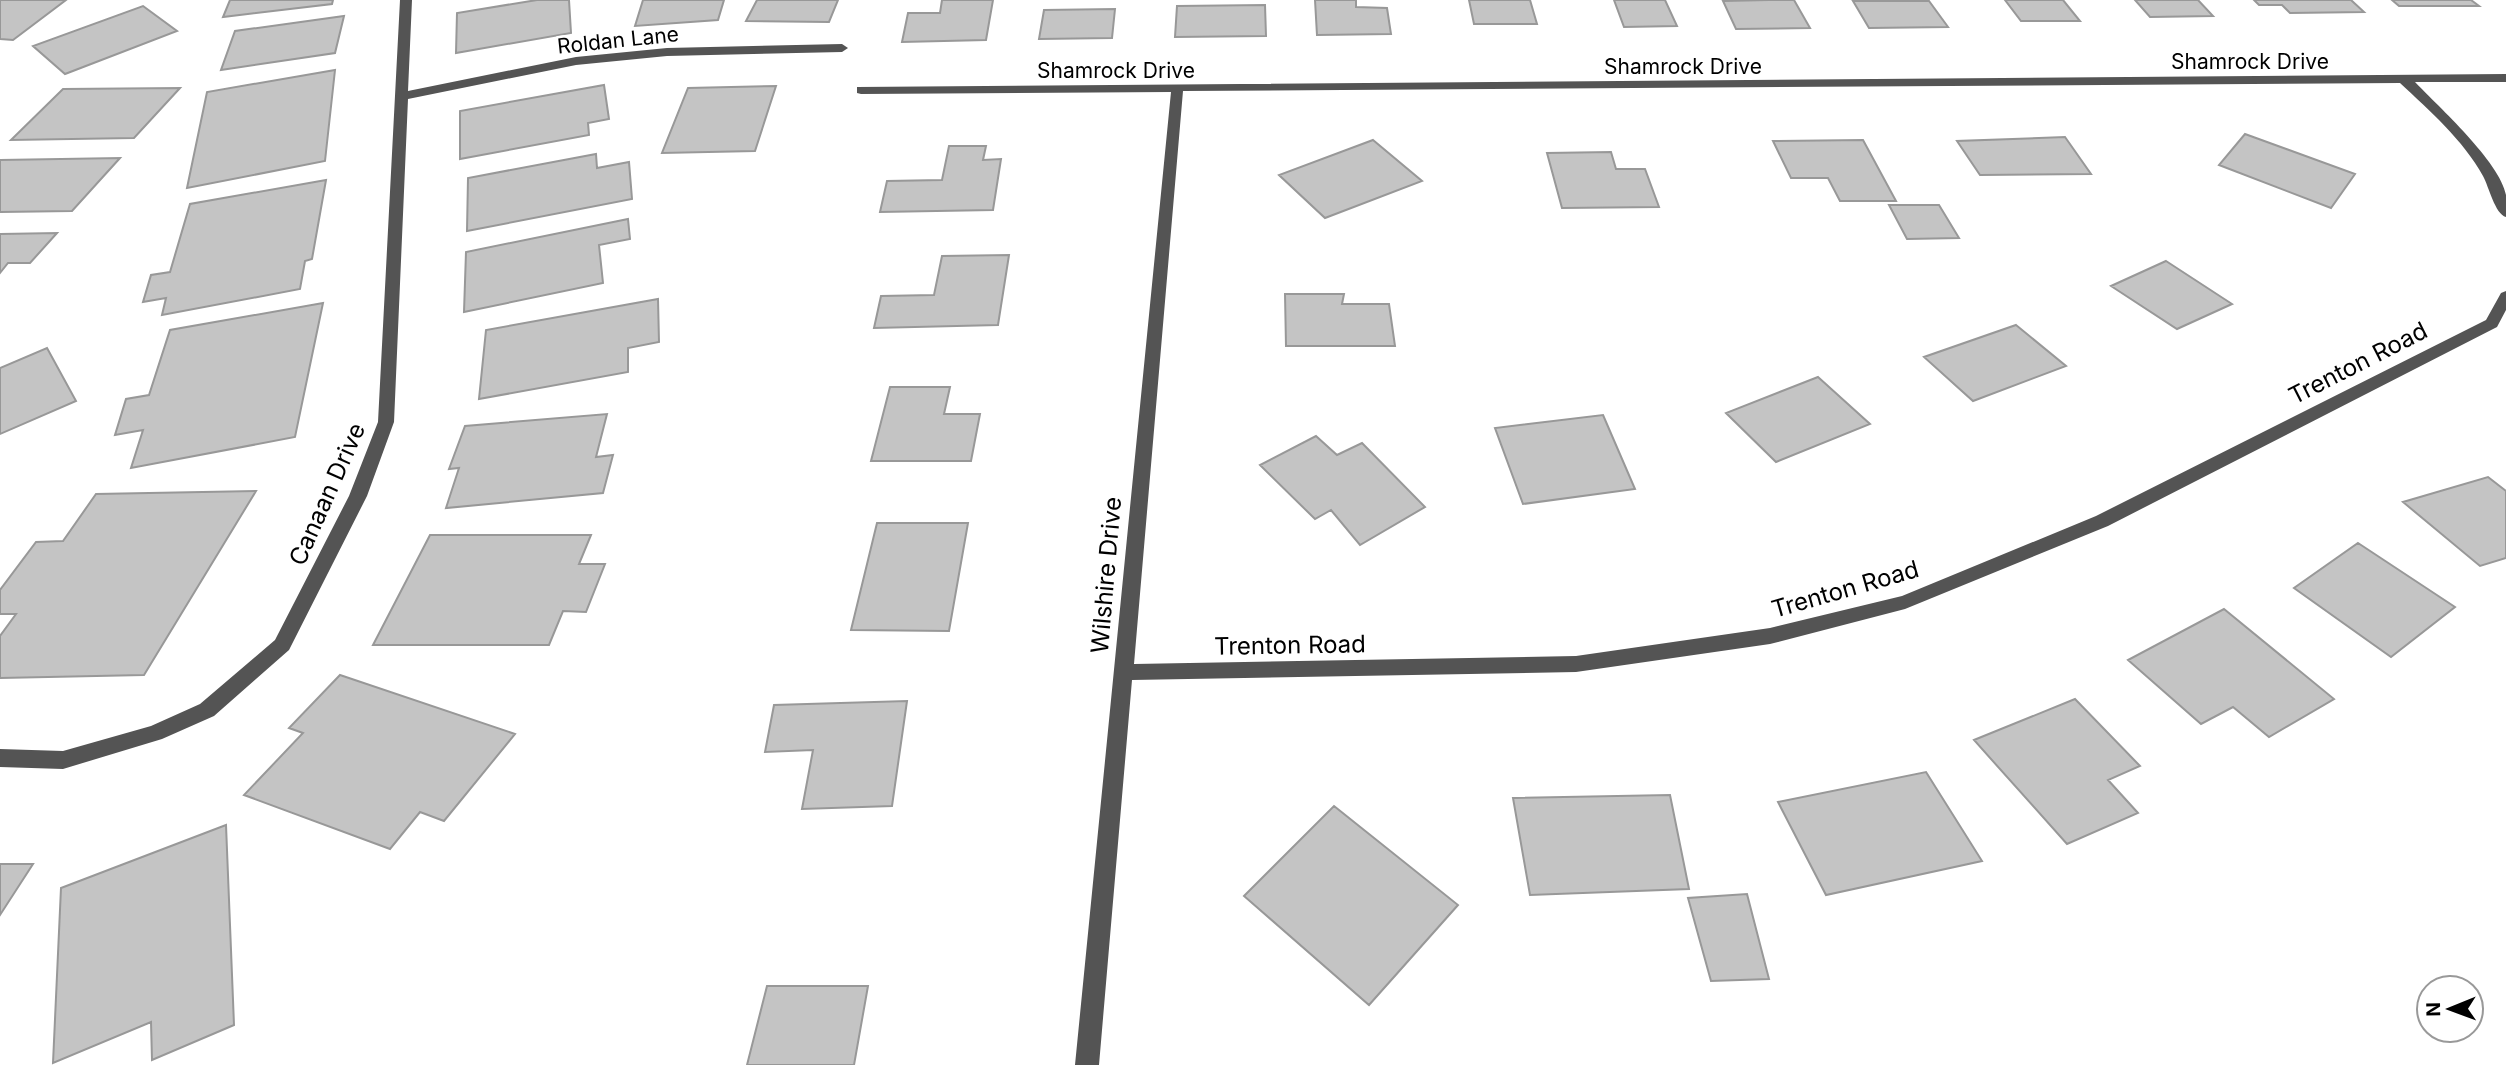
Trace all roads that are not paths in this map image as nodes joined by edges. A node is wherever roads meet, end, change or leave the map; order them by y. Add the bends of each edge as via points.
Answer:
1 (406, 0) edge
2 (842, 48) dead end
3 (2506, 78) edge
4 (2404, 79) junction
5 (861, 90) dead end
6 (1177, 90) junction
7 (402, 96) junction
8 (2506, 213) edge
9 (2506, 296) edge
10 (1122, 672) junction
11 (0, 758) edge
12 (1087, 1065) edge

1 - 7 street, Canaan Drive
2 - 7 street, Roldan Lane via 667,52 576,61
3 - 4 street, Shamrock Drive
4 - 6 street, Shamrock Drive
4 - 8 street via 2470,145 2499,190
5 - 6 street, Shamrock Drive
6 - 10 street, Wilshire Drive
7 - 11 street, Canaan Drive via 386,422 358,496 282,645 207,710 155,733 63,760
9 - 10 street, Trenton Road via 2493,323 2102,521 1905,602 1770,636 1576,664
10 - 12 street, Wilshire Drive

